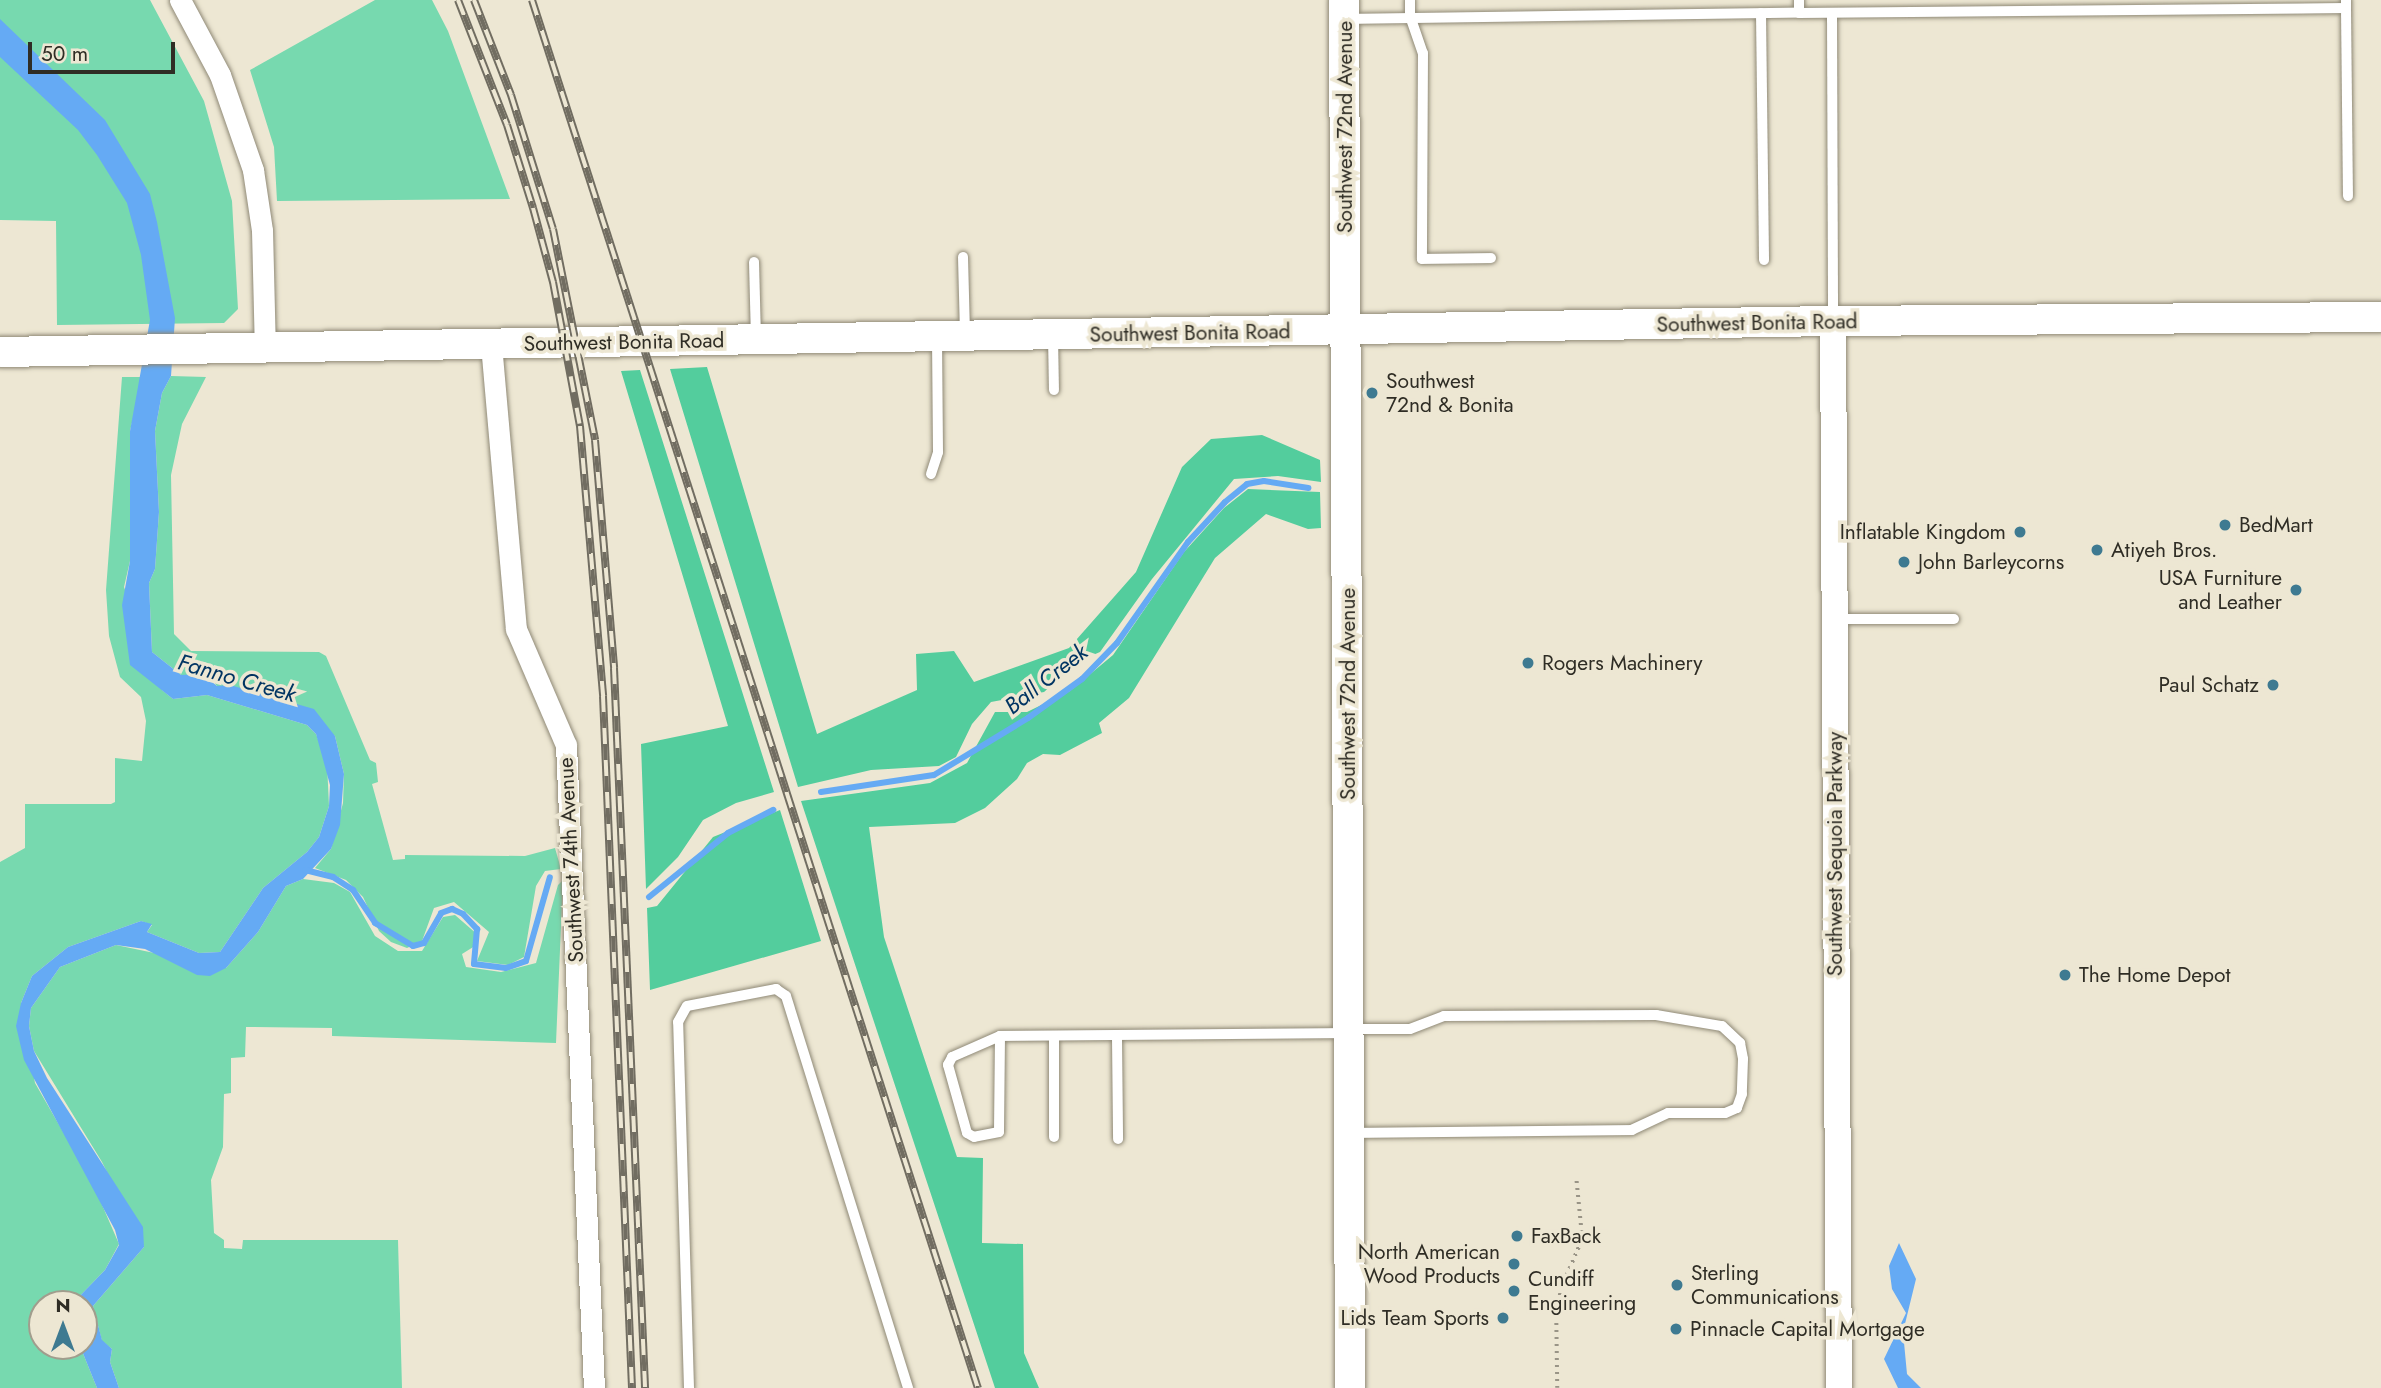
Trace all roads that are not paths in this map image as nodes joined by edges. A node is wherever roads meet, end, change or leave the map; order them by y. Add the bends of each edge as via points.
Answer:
1 (180, 0) edge
2 (1410, 0) edge
3 (1606, 0) edge
4 (1799, 0) edge
5 (2346, 4) edge
6 (1344, 10) edge
7 (1761, 13) junction
8 (1799, 13) junction
9 (1832, 13) junction
10 (1607, 14) junction
11 (1410, 16) junction
12 (2348, 195) dead end
13 (963, 257) dead end
14 (1490, 258) dead end
15 (1764, 260) dead end
16 (754, 262) dead end
17 (2381, 317) edge
18 (1833, 321) junction
19 (1346, 331) junction
20 (1053, 335) junction
21 (951, 337) junction
22 (756, 339) junction
23 (491, 344) junction
24 (265, 349) junction
25 (0, 352) edge
26 (1054, 390) dead end
27 (931, 474) dead end
28 (1835, 619) junction
29 (1954, 619) dead end
30 (1349, 1031) junction
31 (1000, 1037) junction
32 (1054, 1037) junction
33 (1117, 1037) junction
34 (1349, 1133) junction
35 (1054, 1137) dead end
36 (1118, 1139) dead end
37 (594, 1388) edge
38 (689, 1388) edge
39 (908, 1388) edge
40 (1349, 1388) edge
41 (1839, 1388) edge

1 - 24 street via 220,75 253,170 262,230
2 - 11 lane
3 - 10 lane
4 - 8 lane
5 - 9 lane
5 - 12 lane
6 - 11 lane
6 - 19 main road, Southwest 72nd Avenue
7 - 8 lane
7 - 10 lane
7 - 15 lane
8 - 9 lane
9 - 18 lane
10 - 11 lane
11 - 14 lane via 1423,53 1422,259
13 - 21 lane
16 - 22 lane
17 - 18 main road, Southwest Bonita Road
18 - 19 main road, Southwest Bonita Road
18 - 28 street, Southwest Sequoia Parkway
19 - 20 main road, Southwest Bonita Road
19 - 30 main road, Southwest 72nd Avenue
20 - 21 main road, Southwest Bonita Road
20 - 26 lane
21 - 22 main road, Southwest Bonita Road
21 - 27 lane via 938,452
22 - 23 main road, Southwest Bonita Road
23 - 24 main road, Southwest Bonita Road
23 - 37 street, Southwest 74th Avenue via 516,629 566,745
24 - 25 main road, Southwest Bonita Road
28 - 29 lane
28 - 41 street, Southwest Sequoia Parkway
30 - 33 lane
30 - 34 main road, Southwest 72nd Avenue
30 - 34 lane via 1410,1029 1444,1016 1656,1015 1722,1026 1740,1043 1742,1094 1737,1108 1725,1113 1668,1113 1632,1130
31 - 31 lane via 952,1057 948,1065 967,1133 974,1137 999,1132
31 - 32 lane
32 - 33 lane
32 - 35 lane
33 - 36 lane
34 - 40 main road, Southwest 72nd Avenue
38 - 39 lane via 678,1022 687,1006 776,989 786,996

